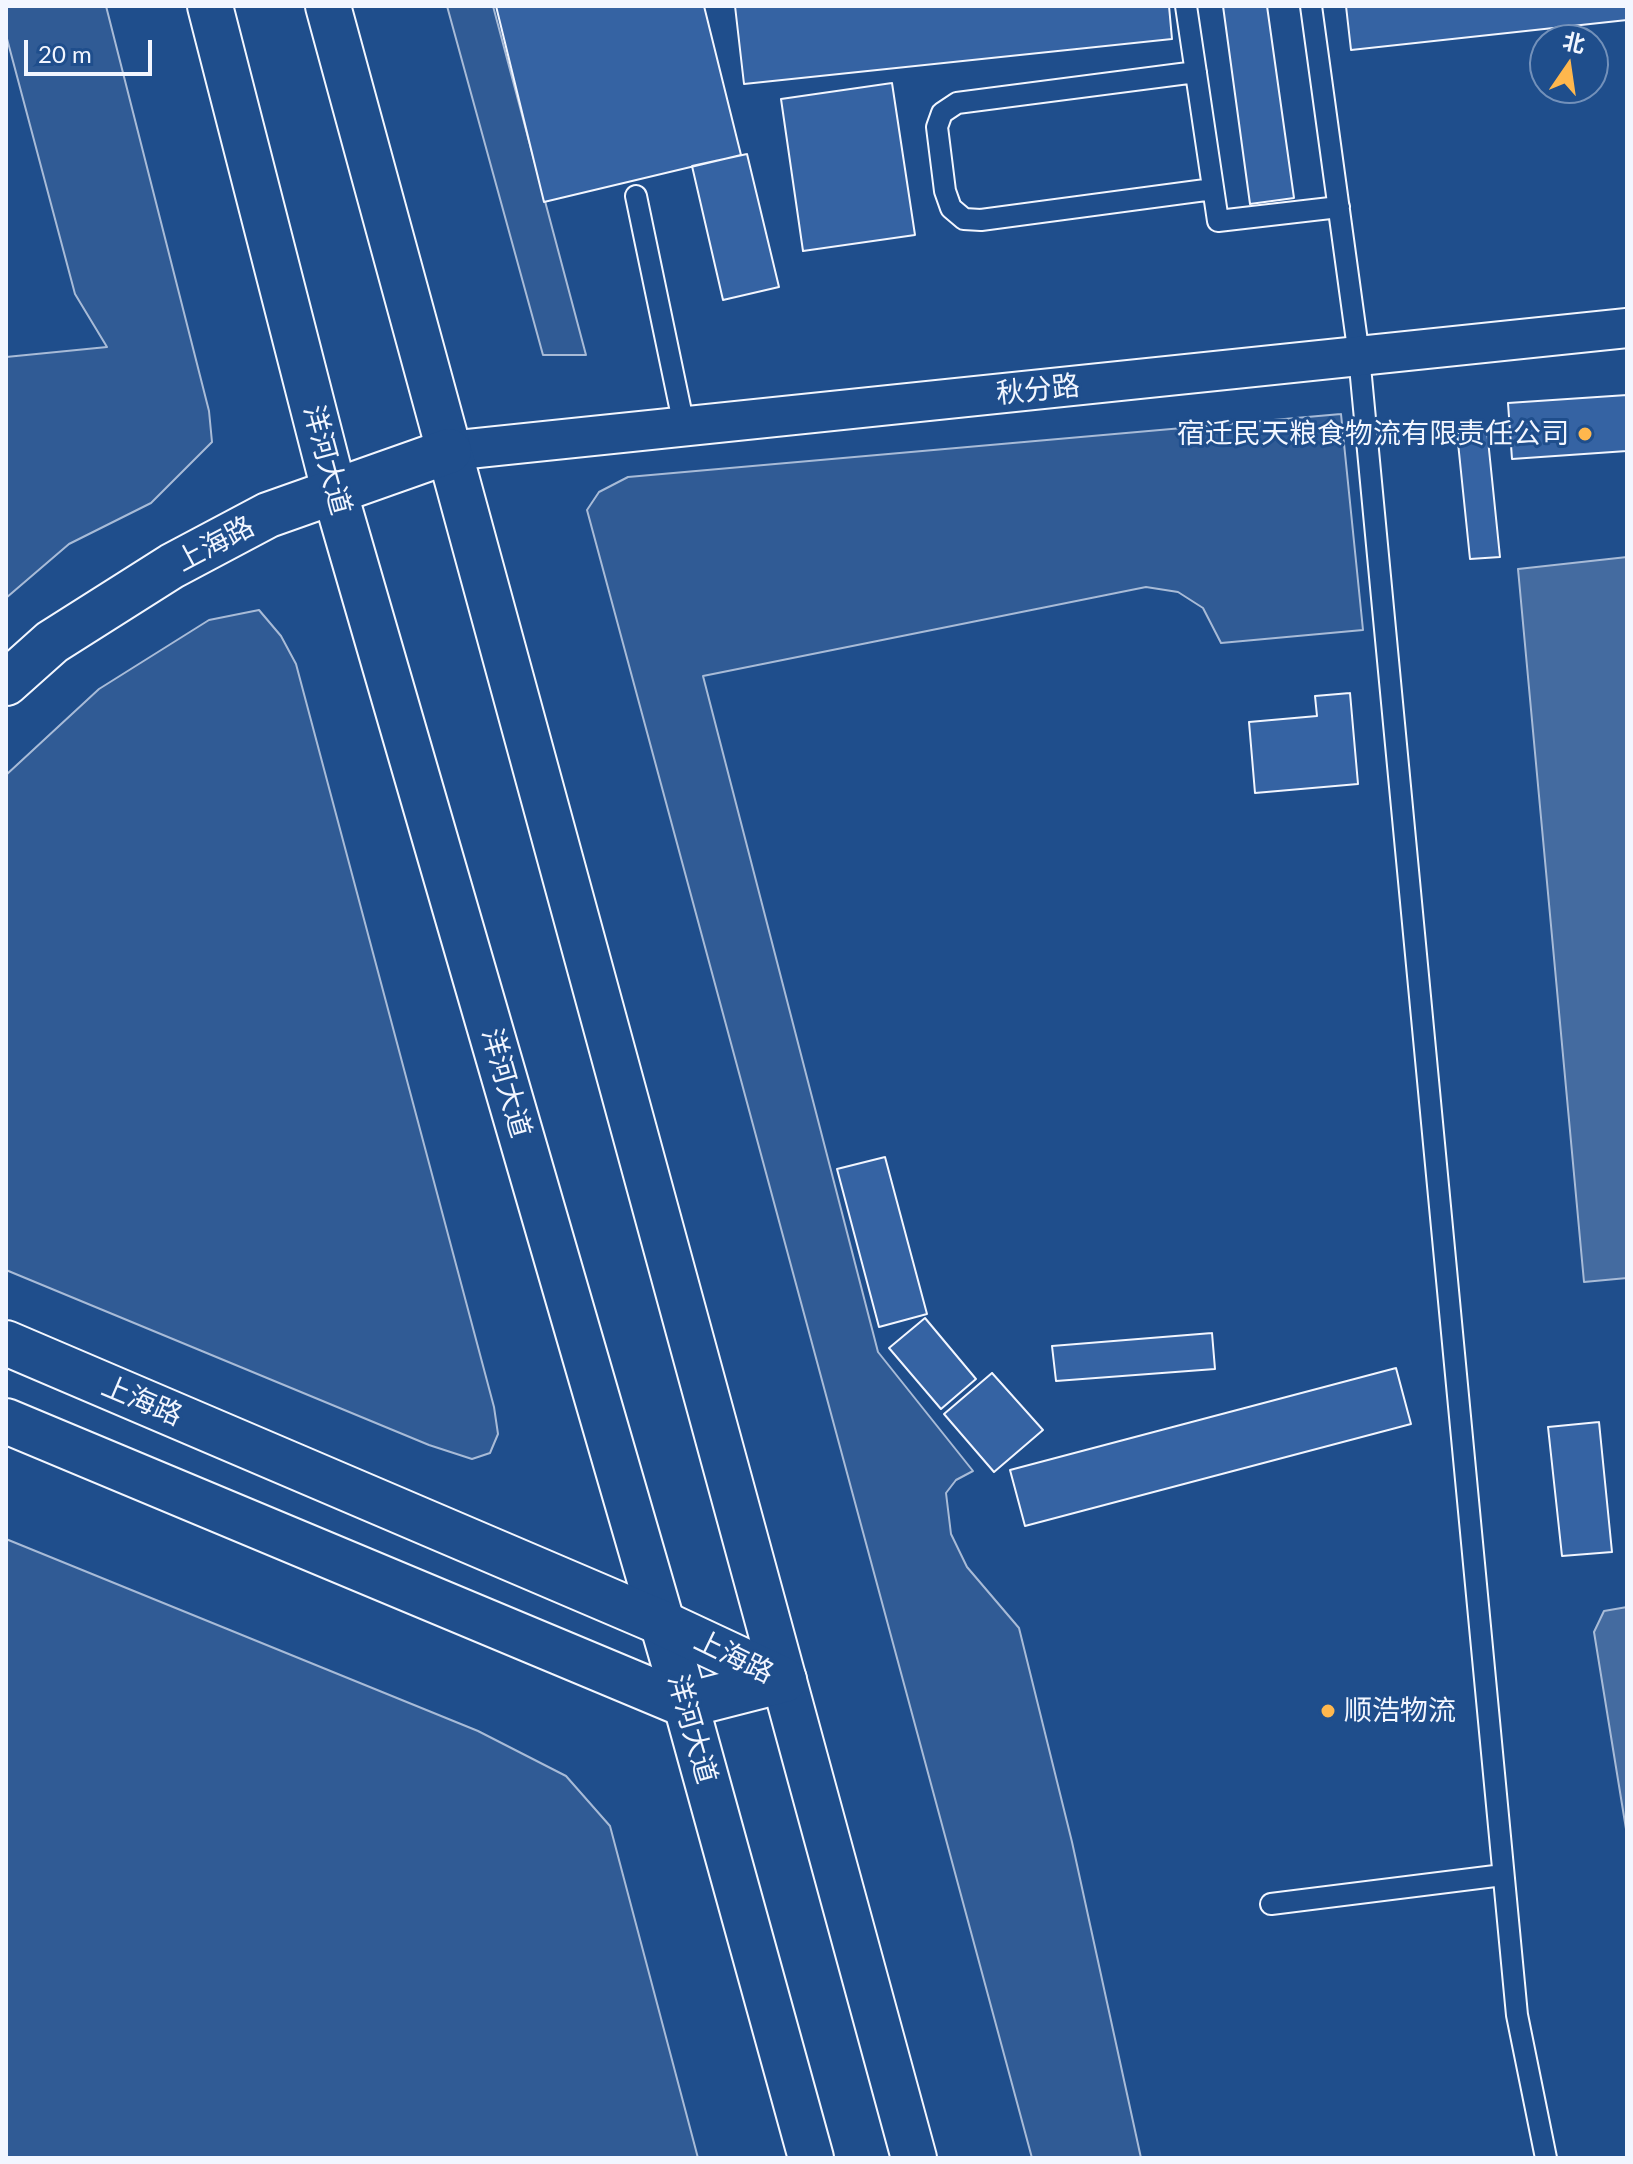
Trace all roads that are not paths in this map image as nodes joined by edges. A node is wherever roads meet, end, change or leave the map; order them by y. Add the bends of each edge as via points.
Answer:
1 (210, 6) edge
2 (328, 6) edge
3 (1186, 6) edge
4 (1311, 6) edge
5 (1196, 72) junction
6 (1213, 189) junction
7 (636, 196) dead end
8 (1339, 207) junction
9 (1627, 328) edge
10 (1359, 356) junction
11 (684, 426) junction
12 (449, 451) junction
13 (334, 490) junction
14 (6, 683) edge
15 (6, 1343) edge
16 (6, 1421) edge
17 (662, 1623) junction
18 (784, 1680) junction
19 (686, 1705) junction
20 (1503, 1875) junction
21 (1271, 1904) dead end
22 (811, 2158) edge
23 (914, 2158) edge
24 (1546, 2158) edge

1 - 13 main road, 洋河大道
2 - 12 main road
3 - 5 lane
4 - 8 lane
5 - 6 lane
5 - 6 lane via 957,103 942,113 937,127 945,191 957,214 981,220
6 - 8 lane via 1218,221
7 - 11 lane
8 - 10 lane
9 - 10 street, 秋分路
10 - 11 street, 秋分路
10 - 20 lane
11 - 12 street, 秋分路
12 - 13 main road, 上海路
12 - 18 main road
13 - 14 main road, 上海路 via 268,515 172,566 52,642
13 - 17 main road, 洋河大道
15 - 17 main road, 上海路
16 - 19 main road
17 - 18 main road, 上海路
17 - 19 main road, 洋河大道
18 - 19 main road, 上海路
18 - 23 main road
19 - 22 main road, 洋河大道
20 - 21 lane
20 - 24 lane via 1517,2015

